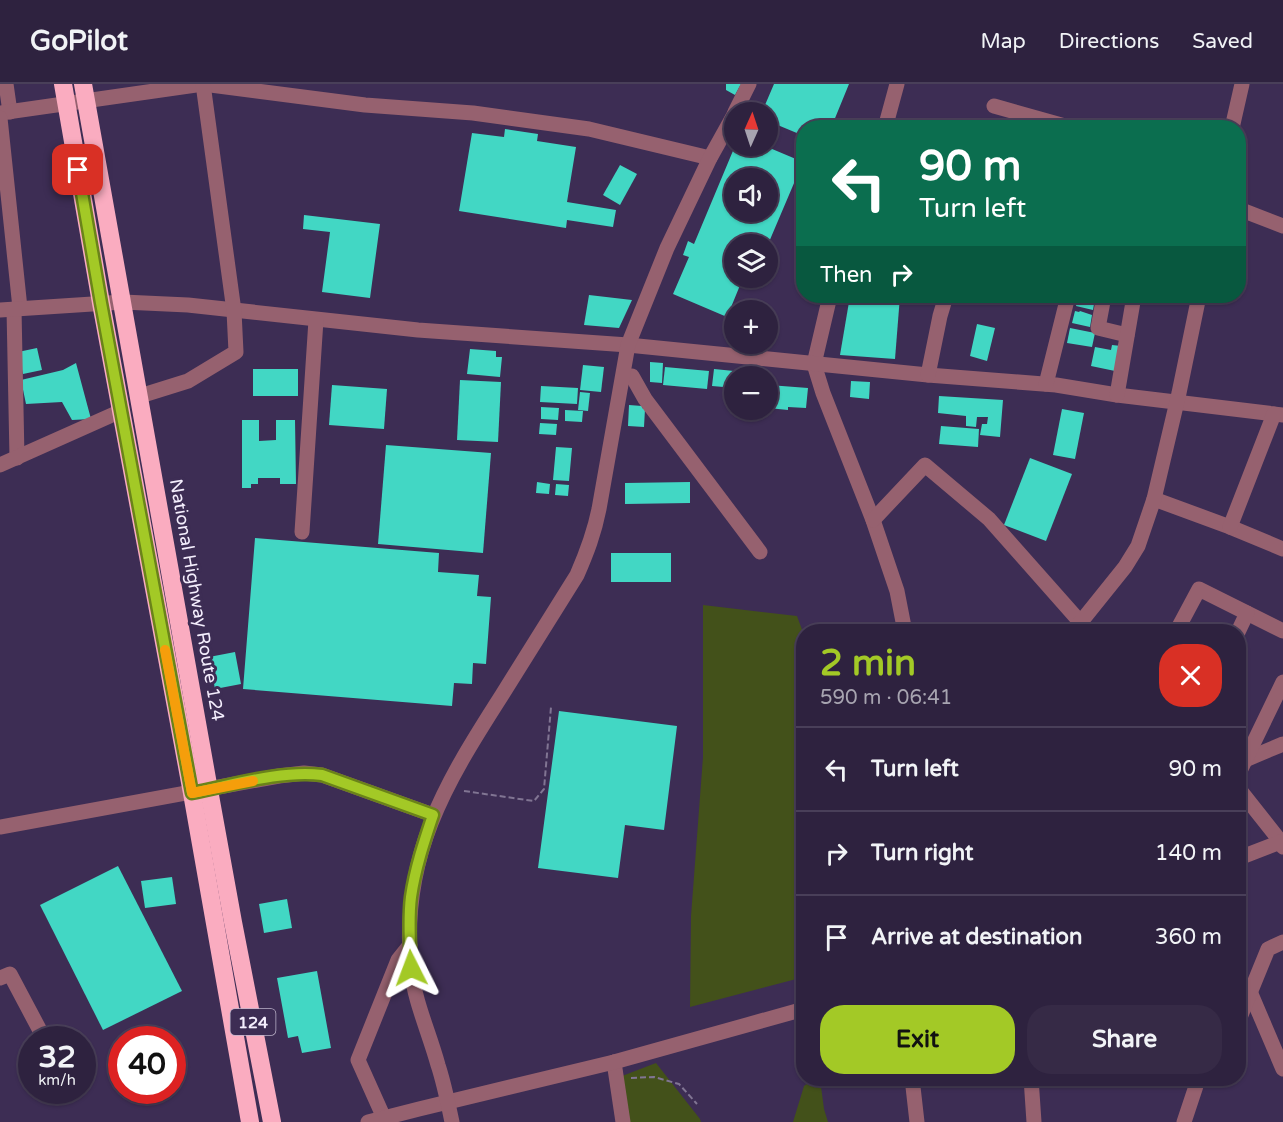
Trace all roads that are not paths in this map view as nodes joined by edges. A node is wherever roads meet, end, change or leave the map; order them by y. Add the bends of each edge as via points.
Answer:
1 (6, 84) edge
2 (63, 84) edge
3 (203, 84) edge
4 (749, 84) edge
5 (897, 84) edge
6 (1242, 84) edge
7 (85, 92) edge
8 (740, 102) edge
9 (67, 103) junction
10 (994, 106) dead end
11 (3, 114) edge
12 (887, 120) edge
13 (1044, 120) edge
14 (1234, 120) edge
15 (724, 133) edge
16 (710, 158) junction
17 (1246, 212) edge
18 (1283, 226) edge
19 (123, 302) junction
20 (101, 303) junction
21 (828, 303) edge
22 (944, 303) edge
23 (1066, 303) edge
24 (1103, 303) edge
25 (1133, 303) edge
26 (1197, 303) edge
27 (11, 309) edge
28 (234, 311) junction
29 (316, 320) junction
30 (1127, 335) junction
31 (628, 345) junction
32 (814, 364) junction
33 (632, 375) dead end
34 (928, 375) junction
35 (1046, 384) junction
36 (1117, 395) junction
37 (140, 396) junction
38 (1177, 402) junction
39 (121, 411) junction
40 (1279, 414) edge
41 (17, 458) junction
42 (0, 465) edge
43 (1154, 499) junction
44 (873, 520) junction
45 (1230, 526) junction
46 (302, 532) dead end
47 (1283, 549) edge
48 (760, 552) dead end
49 (1247, 613) junction
50 (903, 624) edge
51 (1076, 624) edge
52 (1084, 624) edge
53 (1180, 624) edge
54 (1242, 624) edge
55 (1283, 631) edge
56 (1283, 682) edge
57 (1283, 744) edge
58 (1246, 758) edge
59 (1246, 764) edge
60 (201, 791) junction
61 (1246, 798) edge
62 (433, 815) junction
63 (0, 827) edge
64 (1282, 843) edge
65 (1246, 856) edge
66 (1283, 942) edge
67 (410, 945) junction
68 (0, 978) edge
69 (1251, 994) junction
70 (1246, 1005) edge
71 (796, 1011) edge
72 (38, 1026) edge
73 (614, 1062) junction
74 (1283, 1069) edge
75 (913, 1086) edge
76 (1032, 1086) edge
77 (1196, 1086) edge
78 (448, 1102) junction
79 (384, 1118) junction
80 (250, 1122) edge
81 (272, 1122) edge
82 (368, 1122) edge
83 (452, 1122) edge
84 (623, 1122) edge
85 (917, 1122) edge
86 (1034, 1122) edge
87 (1184, 1122) edge

1 - 11 street
2 - 9 highway, National Highway Route 124 / 124
3 - 7 street
3 - 16 street via 589,129
3 - 28 street
4 - 8 street
5 - 12 street
6 - 14 street
7 - 9 street
7 - 19 highway, National Highway Route 124 / 124
9 - 11 street
9 - 20 highway, National Highway Route 124 / 124
10 - 13 street
11 - 27 street
15 - 16 street
16 - 31 street via 667,248
17 - 18 street
19 - 20 street
19 - 28 street
19 - 37 highway, National Highway Route 124 / 124
20 - 27 street
20 - 39 highway, National Highway Route 124 / 124
21 - 32 street
22 - 34 street
23 - 35 street
24 - 30 street via 1098,328
25 - 30 street
26 - 38 street
27 - 41 street
28 - 29 street
28 - 37 street via 236,352 188,381
29 - 31 street
29 - 46 street
30 - 36 street
31 - 32 street
31 - 62 street via 598,517 587,552 571,585 466,751
32 - 34 street
32 - 44 street
33 - 48 street via 645,399
34 - 35 street
35 - 36 street
36 - 38 street
37 - 60 highway, National Highway Route 124 / 124
38 - 40 street
38 - 43 street
39 - 41 street
39 - 60 highway, National Highway Route 124 / 124
40 - 45 street
41 - 42 street
43 - 45 street
43 - 52 street via 1138,546
44 - 50 street via 897,591
44 - 51 street via 925,465 989,519
45 - 47 street
49 - 53 street via 1198,589
49 - 54 street
49 - 55 street
56 - 58 street
57 - 59 street
60 - 62 street via 304,773 322,775
60 - 63 street
60 - 80 highway, National Highway Route 124 / 124
60 - 81 highway, National Highway Route 124 / 124 via 235,933
61 - 64 street
62 - 67 street via 413,885
64 - 65 street
66 - 69 street via 1268,950
67 - 78 street via 415,994
67 - 79 street via 398,960 358,1060
68 - 72 street via 10,974
69 - 70 street
69 - 74 street
71 - 73 street
73 - 78 street
73 - 84 street
75 - 85 street
76 - 86 street
77 - 87 street
78 - 79 street
78 - 83 street
79 - 82 street

